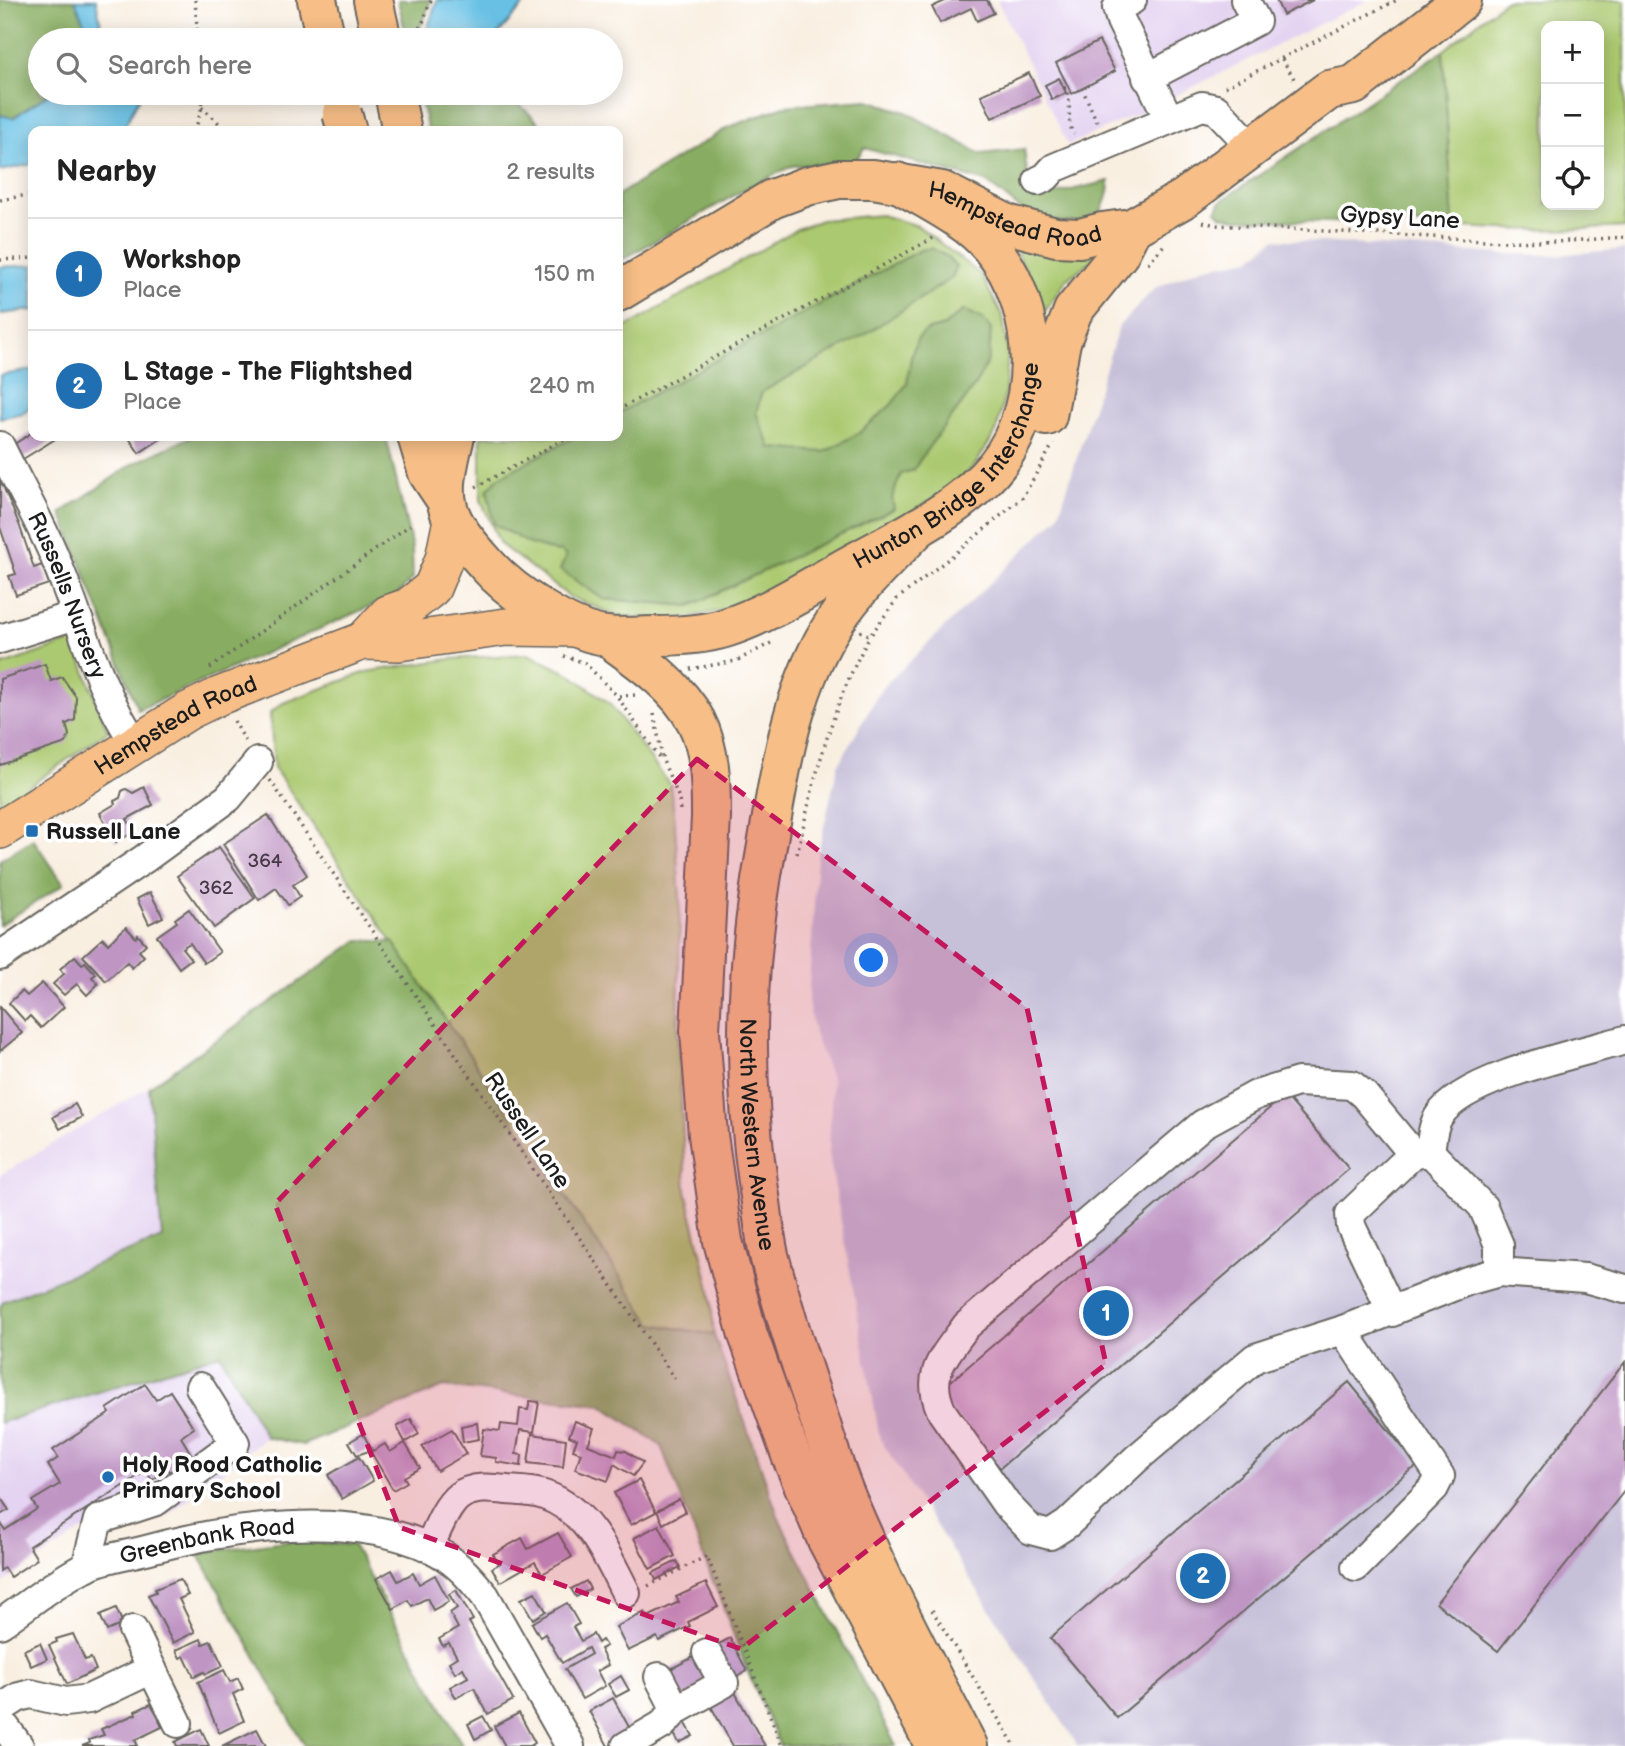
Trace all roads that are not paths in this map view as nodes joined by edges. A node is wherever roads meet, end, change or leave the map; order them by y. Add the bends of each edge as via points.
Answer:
1 (317, 0) edge
2 (373, 0) edge
3 (1132, 0) edge
4 (1245, 0) edge
5 (1426, 0) edge
6 (1462, 0) edge
7 (323, 28) edge
8 (379, 28) edge
9 (1147, 78) junction
10 (1312, 86) junction
11 (1169, 119) junction
12 (1252, 147) junction
13 (1038, 181) dead end
14 (897, 182) junction
15 (1116, 249) junction
16 (623, 289) edge
17 (1028, 392) junction
18 (418, 441) edge
19 (455, 441) edge
20 (0, 446) edge
21 (457, 501) junction
22 (919, 527) junction
23 (76, 615) junction
24 (0, 639) edge
25 (581, 640) junction
26 (363, 641) junction
27 (135, 745) junction
28 (258, 762) road end
29 (0, 830) edge
30 (781, 851) junction
31 (0, 956) edge
32 (1625, 1040) edge
33 (1422, 1153) junction
34 (1499, 1272) junction
35 (1625, 1289) edge
36 (1392, 1312) junction
37 (1343, 1330) junction
38 (200, 1387) dead end
39 (815, 1405) junction
40 (429, 1547) junction
41 (86, 1567) junction
42 (1356, 1567) dead end
43 (626, 1593) road end
44 (0, 1624) edge
45 (133, 1630) dead end
46 (707, 1653) dead end
47 (152, 1669) junction
48 (659, 1678) dead end
49 (0, 1709) edge
50 (676, 1710) junction
51 (0, 1720) edge
52 (177, 1723) dead end
53 (19, 1746) edge
54 (570, 1746) edge
55 (626, 1746) edge
56 (935, 1746) edge
57 (968, 1746) edge
58 (996, 1746) edge

1 - 7 highway
2 - 8 highway
3 - 9 street via 1117,8
4 - 9 street via 1256,21
5 - 10 highway, Hempstead Road
6 - 10 highway, Hempstead Road via 1354,85
9 - 11 street
10 - 12 highway, Hempstead Road
11 - 12 street via 1202,106 1216,109
11 - 13 street via 1054,169
12 - 15 highway, Hempstead Road
14 - 15 highway, Hempstead Road via 942,191 1033,233 1080,238 1102,232
14 - 16 highway, Hunton Bridge Interchange via 839,179 807,186 772,200
14 - 17 highway, Hunton Bridge Interchange via 972,227 1008,270 1023,304 1029,336
15 - 17 highway, Hempstead Road via 1074,287 1043,346
15 - 30 highway via 1073,311 1061,342 1046,421 1010,487 981,515 904,568 850,628 826,675 790,790
17 - 22 highway, Hunton Bridge Interchange via 1006,452 988,476
18 - 21 highway, Hunton Bridge Interchange via 428,473
19 - 21 highway
20 - 23 street, Russells Nursery via 52,552
21 - 25 highway, Hunton Bridge Interchange via 497,576
21 - 26 main road, Hempstead Road via 444,559 432,588 408,607 388,614
22 - 25 highway, Hunton Bridge Interchange via 755,617 723,628 688,636
22 - 30 highway, North Western Avenue via 859,589 817,654 785,750
23 - 24 street
23 - 27 street, Russells Nursery via 96,674
25 - 26 main road, Hempstead Road via 506,627 399,642
25 - 56 highway, North Western Avenue via 640,661 696,721 706,751 711,817 700,1031 723,1241 748,1335 792,1458 827,1540
26 - 27 main road, Hempstead Road via 219,696
27 - 29 main road, Hempstead Road
28 - 31 street via 228,798
30 - 39 highway, North Western Avenue via 760,883 746,1054 751,1133 768,1251
32 - 33 street via 1491,1079 1464,1094 1439,1115
33 - 34 street via 1483,1207 1499,1245
33 - 36 street via 1350,1214 1351,1226
33 - 37 street via 1352,1085 1298,1082 1256,1095 1203,1124 966,1326 939,1364 933,1382 942,1412 1006,1504 1031,1530 1050,1535 1255,1358
34 - 35 street via 1586,1278
34 - 36 street
36 - 37 street
37 - 42 street via 1440,1476 1434,1488
38 - 41 street via 235,1443 156,1501 98,1520
39 - 57 highway, North Western Avenue via 846,1497
39 - 58 highway
40 - 41 street, Greenbank Road via 357,1528 289,1526 181,1540
40 - 43 street via 450,1506 466,1493 495,1489 543,1494 571,1510 592,1531
40 - 54 street, Greenbank Road via 457,1565 485,1596
41 - 44 street, Greenbank Road
45 - 47 street
46 - 50 street via 724,1683
47 - 49 street via 89,1699 66,1702 30,1693
47 - 52 street
48 - 50 street
50 - 55 street via 662,1725
51 - 53 street

